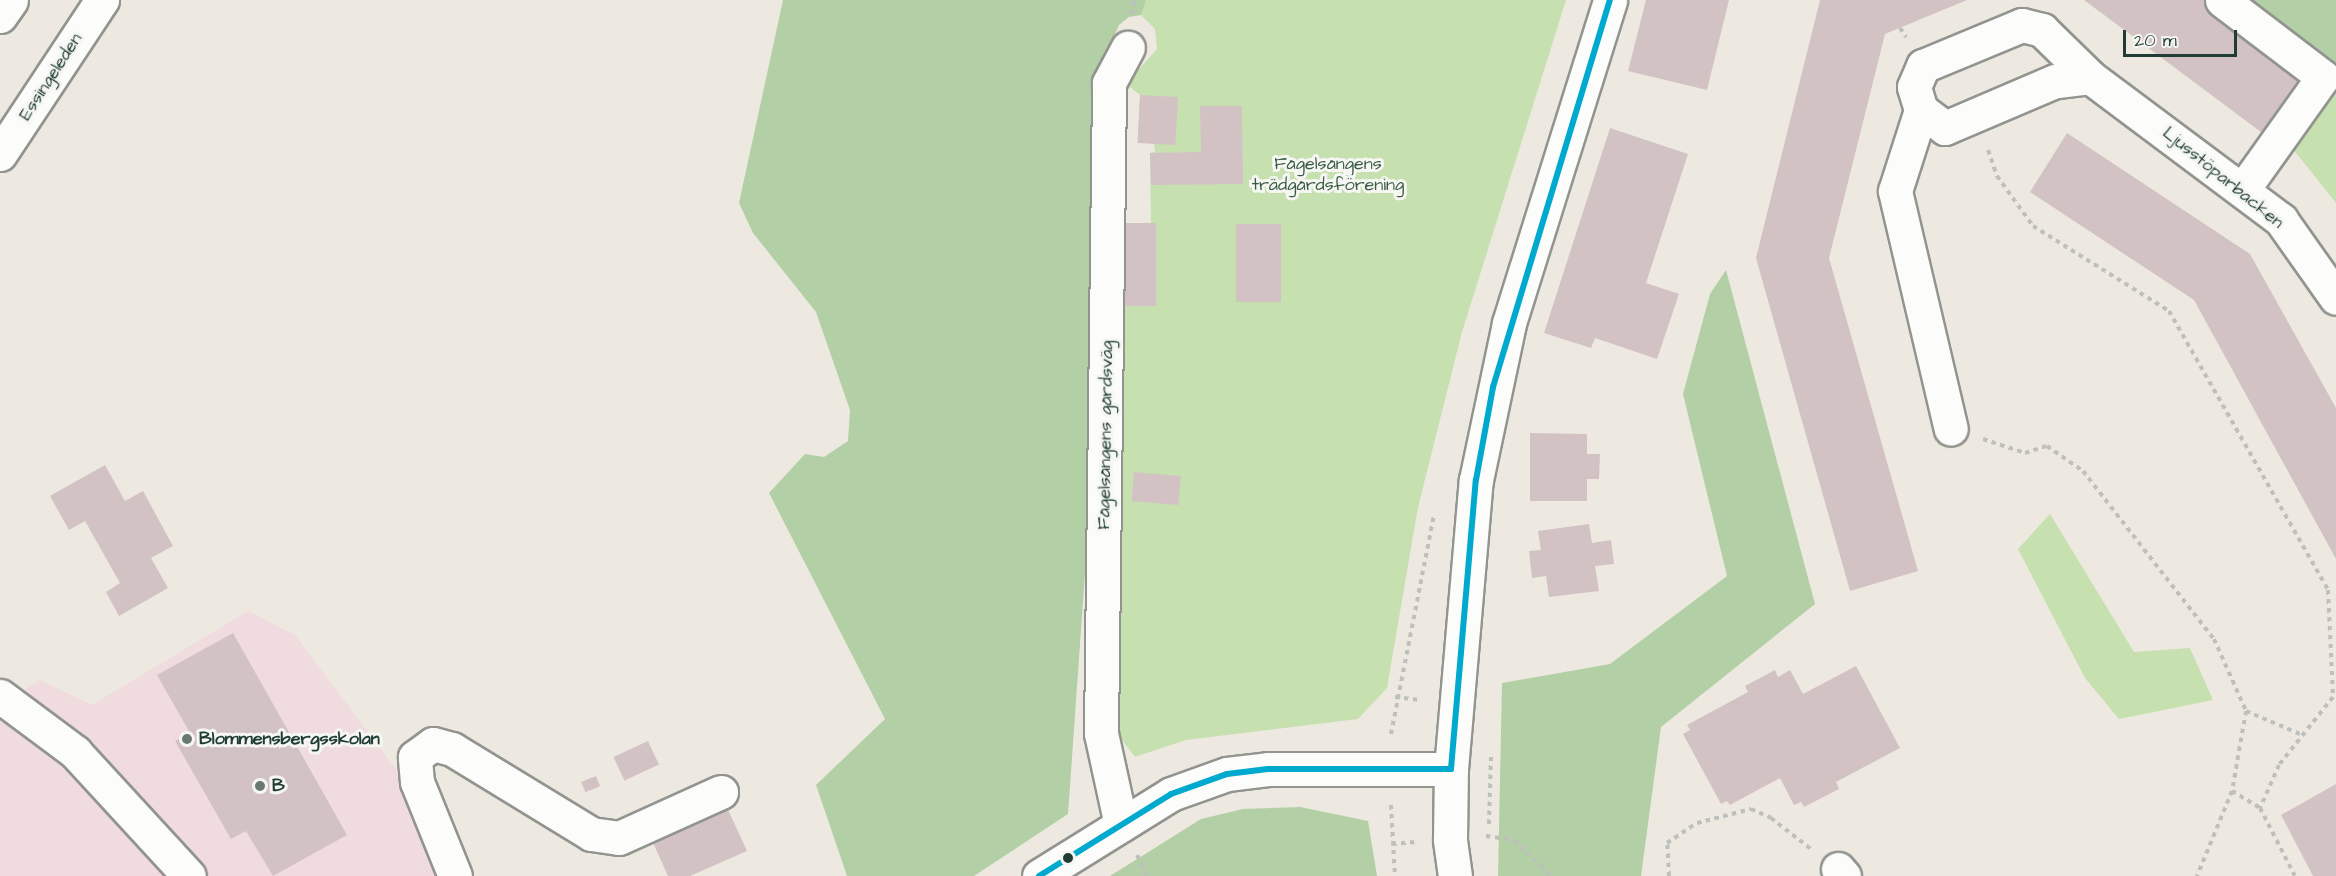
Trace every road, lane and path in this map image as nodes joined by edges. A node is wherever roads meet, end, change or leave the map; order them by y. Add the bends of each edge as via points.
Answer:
1 (11, 0) edge
2 (102, 0) edge
3 (1610, 0) edge
4 (2222, 0) edge
5 (0, 16) edge
6 (1128, 48) dead end
7 (2090, 77) junction
8 (1922, 110) junction
9 (1976, 115) junction
10 (0, 154) edge
11 (2243, 189) junction
12 (2336, 298) edge
13 (1951, 429) joint
14 (0, 696) edge
15 (2246, 711) junction
16 (2300, 734) junction
17 (1491, 754) dead end
18 (1451, 769) junction
19 (1390, 770) junction
20 (2232, 791) junction
21 (721, 792) dead end
22 (2260, 808) junction
23 (1121, 825) junction
24 (1489, 836) junction
25 (1489, 846) dead end
26 (1841, 873) edge
27 (189, 876) edge
28 (455, 876) edge
29 (1039, 876) edge
30 (1395, 876) edge
31 (1455, 876) edge
32 (1551, 876) edge
33 (1669, 876) edge
34 (2197, 876) edge
35 (2295, 876) edge

1 - 5 main road
2 - 10 main road, Essingeleden
3 - 18 main road via 1493,387 1467,561
4 - 11 main road via 2323,76
6 - 23 main road, Fågelsångens gårdsväg via 1109,83 1101,734
7 - 8 main road, Ljusstöparbacken via 2042,30 2022,25 1923,66 1914,87
7 - 9 main road via 2055,81
7 - 11 main road, Ljusstöparbacken
8 - 9 main road via 1945,128
8 - 13 main road via 1895,191
9 - 16 path via 1997,176 2033,226 2169,311 2328,590 2333,697
11 - 12 main road, Ljusstöparbacken via 2281,220
13 - 15 path via 2025,453 2047,446 2083,471 2214,639
14 - 27 main road via 75,752
15 - 16 path
15 - 20 path
16 - 22 path via 2279,765
17 - 24 path
18 - 19 main road
18 - 31 main road via 1450,839
19 - 23 main road via 1268,769 1227,774 1172,794
19 - 30 path
20 - 22 path
20 - 34 path
21 - 28 main road via 619,838 591,834 453,749 433,744 416,757 417,782
22 - 35 path
23 - 29 main road
24 - 25 path
24 - 32 path via 1514,840
26 - 33 path via 1771,818 1751,809 1696,823 1667,843

